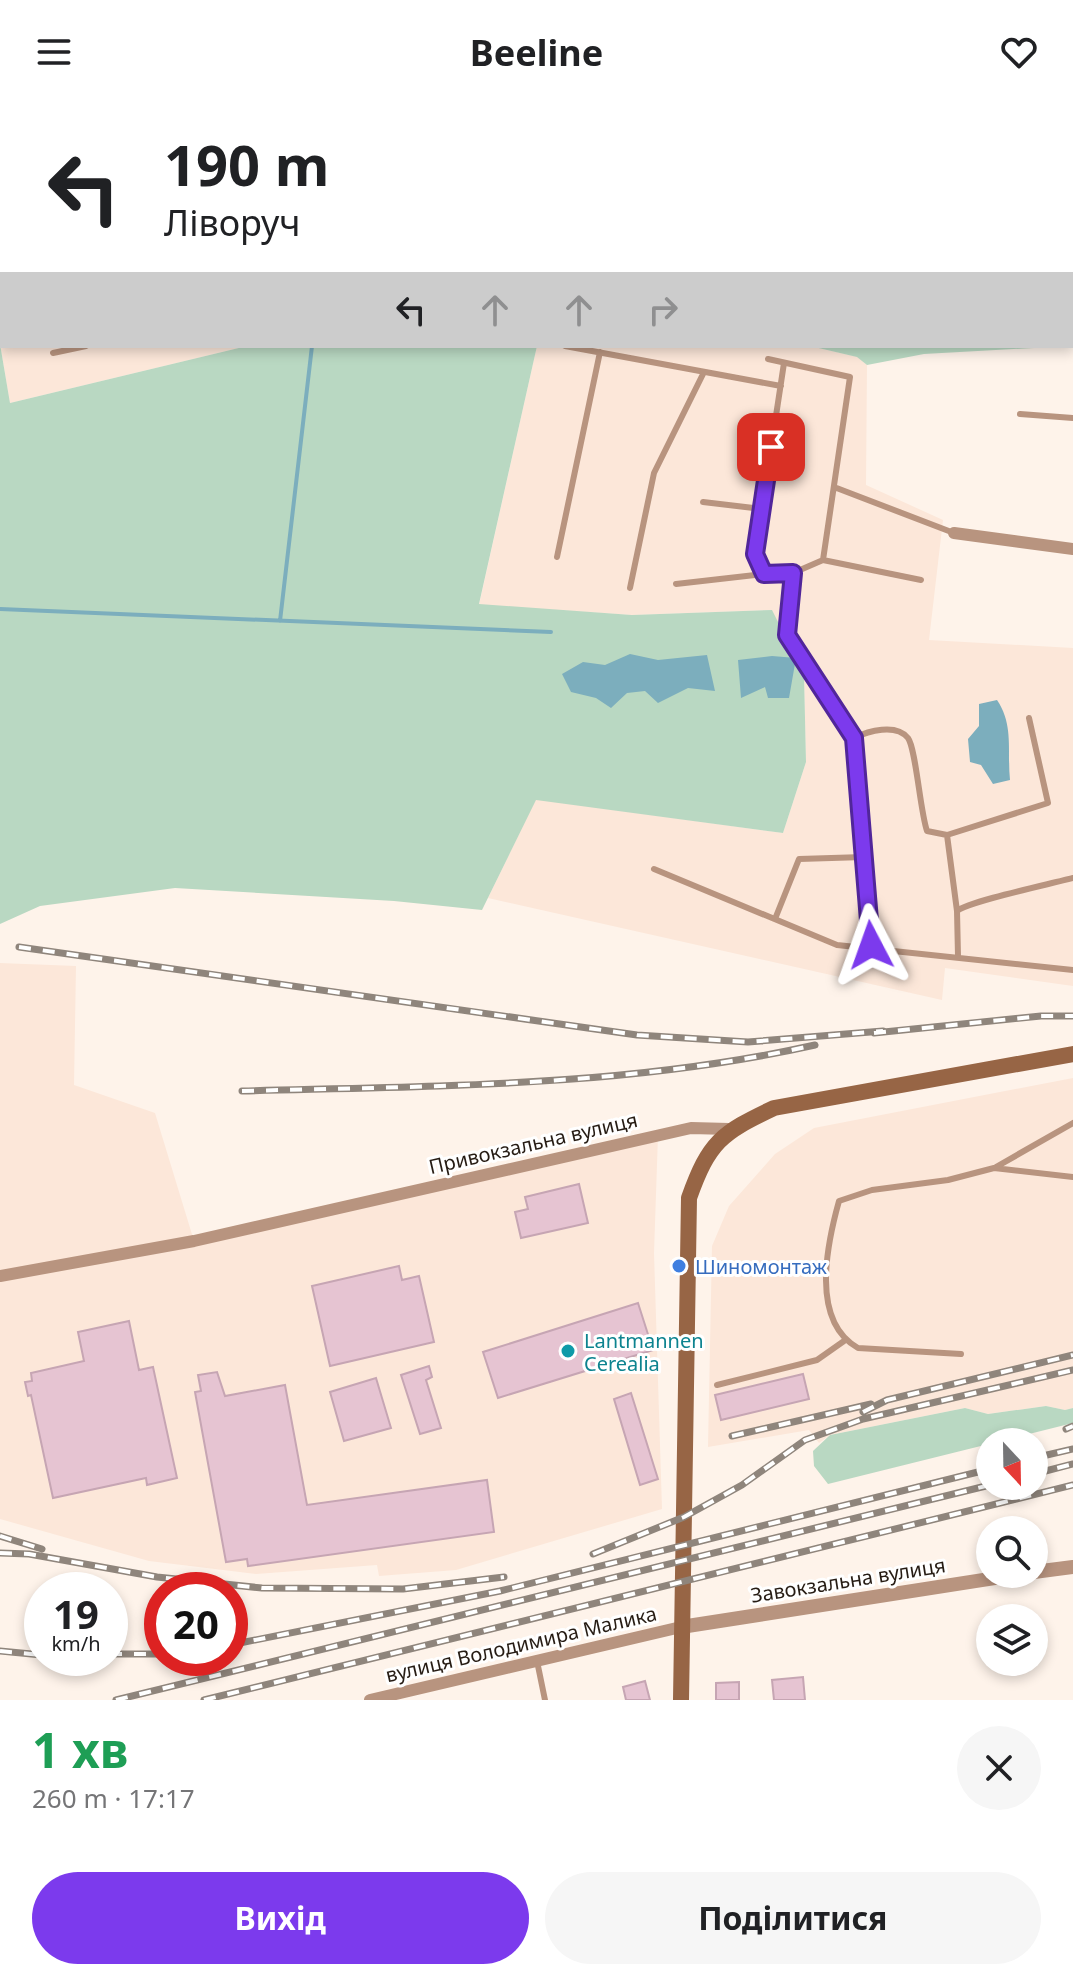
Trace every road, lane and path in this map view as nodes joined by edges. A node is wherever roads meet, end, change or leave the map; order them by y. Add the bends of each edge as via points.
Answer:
1 (77, 348) edge
2 (577, 348) edge
3 (600, 352) junction
4 (53, 353) dead end
5 (768, 359) dead end
6 (784, 363) junction
7 (704, 372) junction
8 (781, 386) junction
9 (1020, 414) dead end
10 (1073, 418) edge
11 (834, 487) junction
12 (703, 502) dead end
13 (762, 509) junction
14 (954, 533) joint
15 (1073, 549) edge
16 (557, 557) dead end
17 (823, 560) junction
18 (793, 573) junction
19 (764, 574) junction
20 (921, 580) dead end
21 (676, 584) dead end
22 (630, 588) dead end
23 (1029, 718) dead end
24 (854, 738) junction
25 (947, 835) junction
26 (864, 857) junction
27 (654, 869) dead end
28 (1073, 878) edge
29 (957, 911) junction
30 (775, 919) junction
31 (871, 945) junction
32 (958, 956) junction
33 (1073, 970) edge
34 (1073, 1054) edge
35 (1073, 1123) edge
36 (729, 1129) junction
37 (994, 1168) junction
38 (1073, 1177) edge
39 (0, 1276) edge
40 (844, 1341) junction
41 (961, 1354) dead end
42 (717, 1385) dead end
43 (1073, 1567) edge
44 (1048, 1570) edge
45 (976, 1581) edge
46 (681, 1627) junction
47 (537, 1661) junction
48 (370, 1700) edge
49 (545, 1700) edge
50 (681, 1700) edge

1 - 4 lane
2 - 3 lane
3 - 7 lane
3 - 16 lane
5 - 6 lane
6 - 8 lane
6 - 11 lane via 850,377
7 - 8 lane
7 - 22 lane via 654,473
8 - 13 lane
9 - 10 lane
11 - 14 lane
11 - 17 lane
12 - 13 lane
13 - 19 lane via 755,554
14 - 15 street
17 - 18 lane
17 - 20 lane
18 - 19 lane
18 - 24 lane via 787,635
19 - 21 lane
23 - 25 lane via 1048,803
24 - 25 lane via 881,730 900,731 910,740 927,831
24 - 26 lane
25 - 29 lane
26 - 30 lane via 799,859
26 - 31 lane
27 - 30 lane
28 - 29 lane via 967,903
29 - 32 lane
30 - 31 lane via 837,945
31 - 32 lane
32 - 33 lane
34 - 36 main road, Привокзальна вулиця via 774,1108
35 - 37 lane
36 - 39 street, Привокзальна вулиця via 691,1128 194,1241
36 - 46 main road via 702,1161 689,1198
37 - 38 lane
37 - 40 lane via 839,1201 825,1282
40 - 41 lane via 858,1348
40 - 42 lane via 817,1360
43 - 44 street
45 - 46 street, Завокзальна вулиця
46 - 47 street, вулиця Володимира Малика
46 - 50 main road
47 - 48 street, вулиця Володимира Малика
47 - 49 lane

